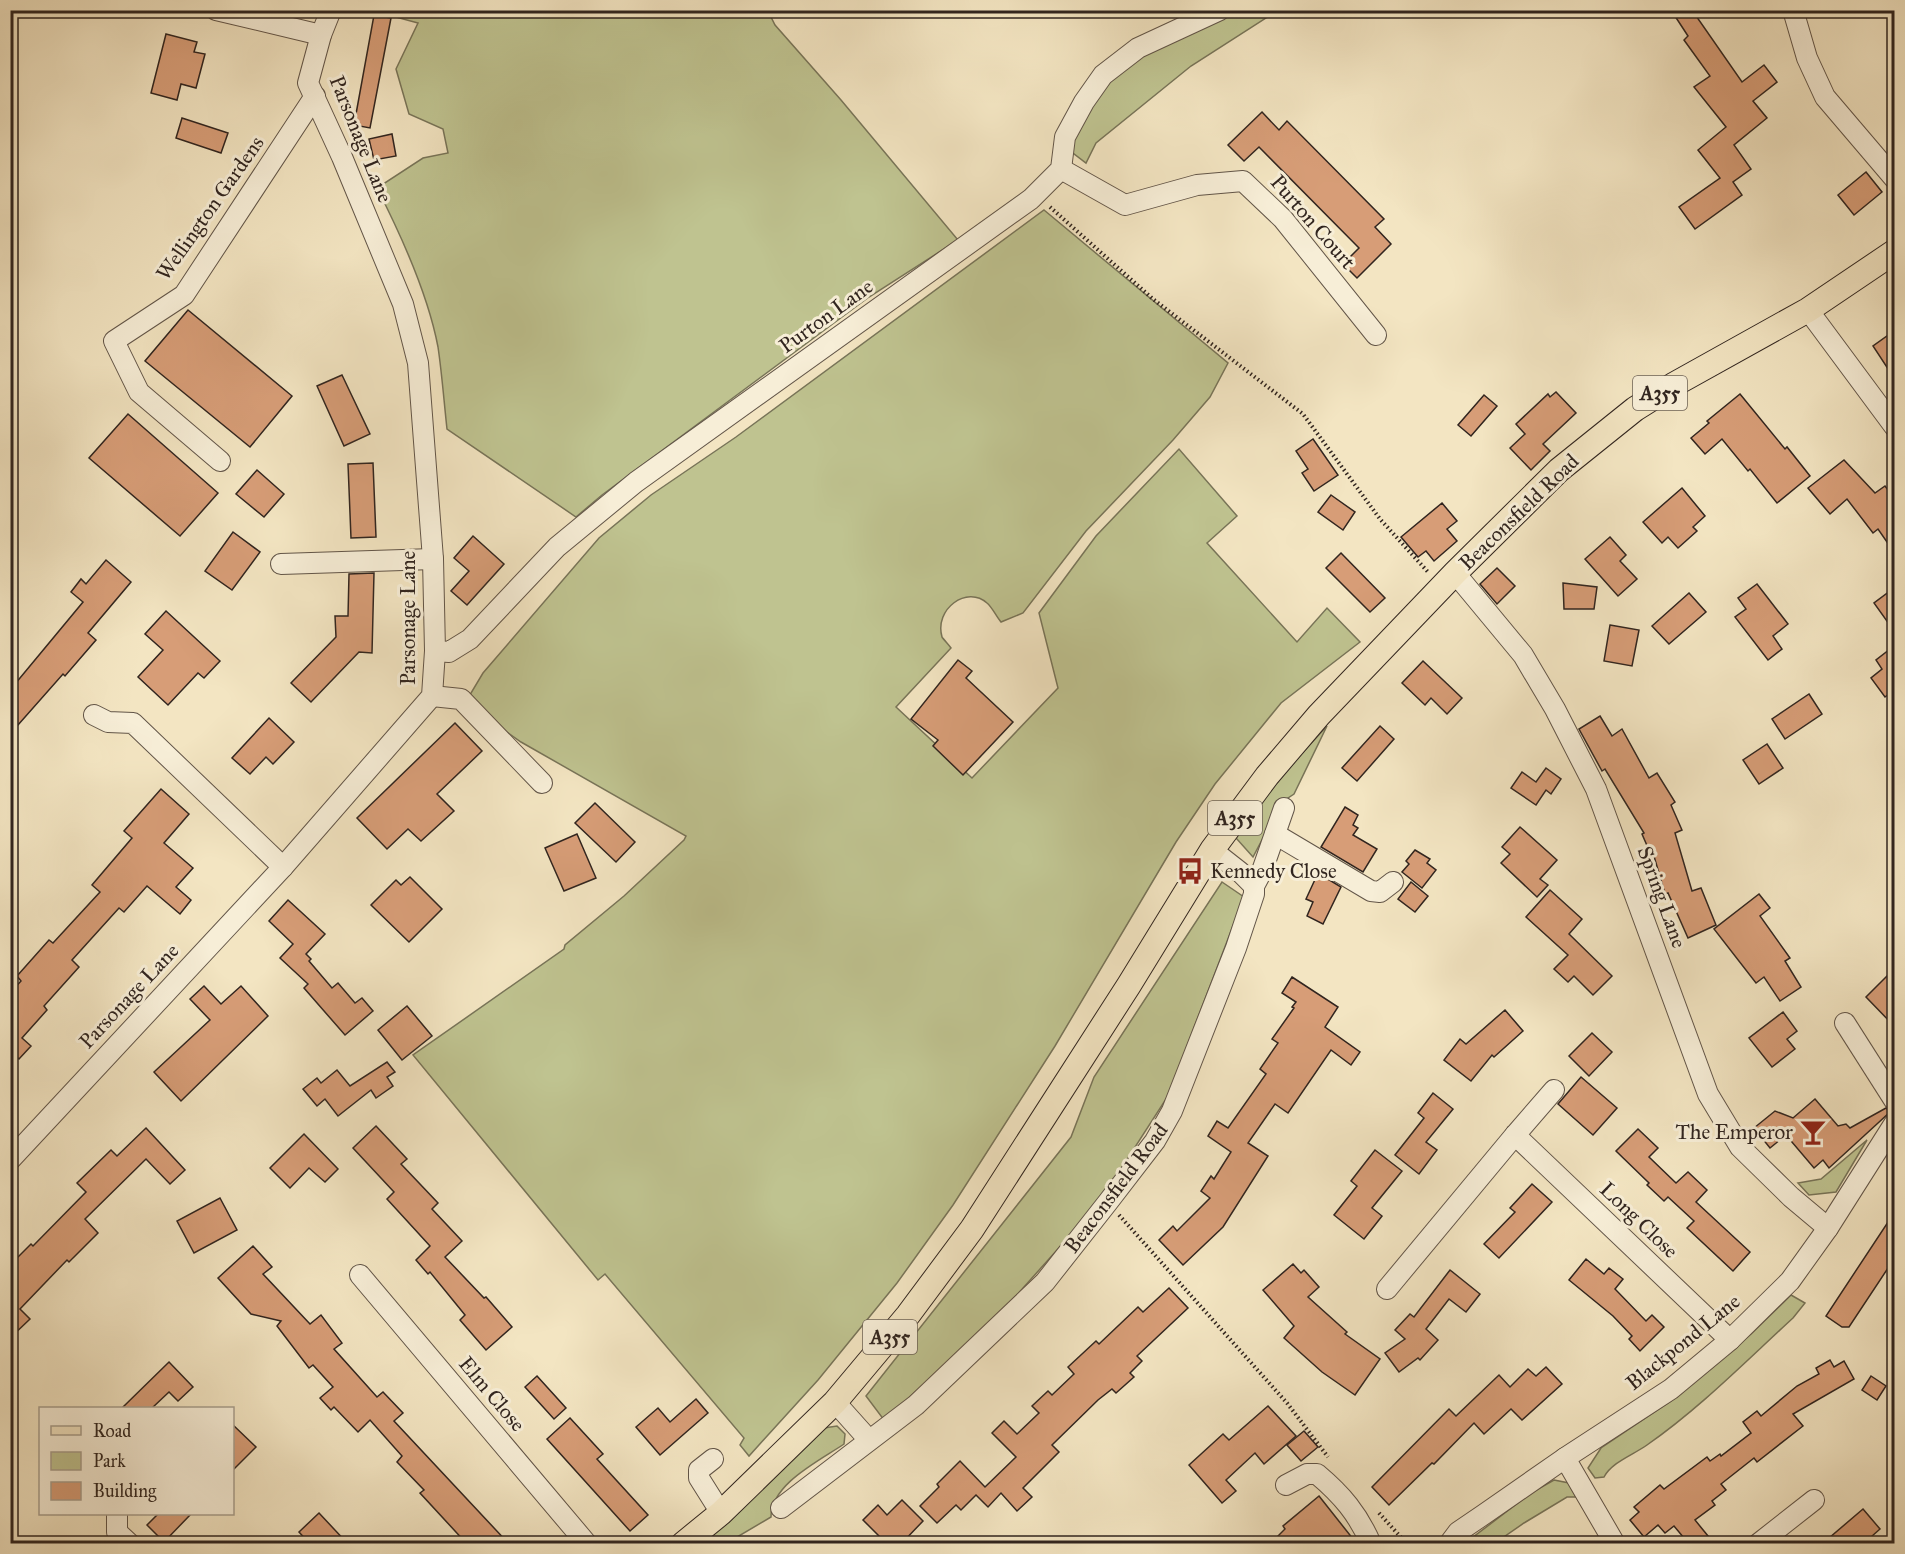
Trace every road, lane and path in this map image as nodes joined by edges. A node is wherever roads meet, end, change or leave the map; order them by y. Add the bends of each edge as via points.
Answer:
1 (216, 10) edge
2 (331, 10) edge
3 (1220, 10) edge
4 (1793, 10) edge
5 (321, 35) junction
6 (315, 96) junction
7 (1061, 169) junction
8 (1894, 178) edge
9 (1036, 195) junction
10 (1894, 252) edge
11 (1808, 310) junction
12 (1376, 335) dead end
13 (1894, 426) edge
14 (220, 460) dead end
15 (433, 559) junction
16 (281, 564) dead end
17 (1449, 580) junction
18 (435, 651) junction
19 (432, 696) junction
20 (94, 715) dead end
21 (542, 783) dead end
22 (1284, 808) dead end
23 (1275, 834) junction
24 (1212, 850) junction
25 (283, 867) junction
26 (1393, 882) dead end
27 (1254, 886) junction
28 (1845, 1023) dead end
29 (1554, 1090) dead end
30 (1894, 1100) edge
31 (1894, 1124) edge
32 (1515, 1135) junction
33 (10, 1160) edge
34 (1108, 1202) junction
35 (1828, 1228) junction
36 (360, 1275) dead end
37 (1387, 1289) dead end
38 (1731, 1340) junction
39 (835, 1402) junction
40 (869, 1440) junction
41 (1565, 1458) junction
42 (713, 1459) dead end
43 (1330, 1461) dead end
44 (1286, 1485) dead end
45 (1814, 1500) dead end
46 (781, 1508) dead end
47 (721, 1513) junction
48 (1379, 1513) dead end
49 (117, 1515) edge
50 (130, 1544) edge
51 (587, 1544) edge
52 (683, 1544) edge
53 (1371, 1544) edge
54 (1407, 1544) edge
55 (1449, 1544) edge
56 (1615, 1544) edge
57 (1758, 1544) edge

1 - 5 street
2 - 5 street, Parsonage Lane
3 - 7 street via 1138,48 1103,75 1065,137
4 - 8 street via 1807,58 1825,97
5 - 6 street, Parsonage Lane via 308,83
6 - 14 street, Wellington Gardens via 184,295 114,341 139,392
6 - 15 street, Parsonage Lane via 403,303 418,363
7 - 9 street, Purton Lane
7 - 12 street, Purton Court via 1125,205 1197,185 1244,181 1283,219
9 - 17 path via 1153,298 1303,414 1380,519
9 - 18 street, Purton Lane via 636,482 557,547 470,639 448,651
10 - 11 main road, Beaconsfield Road / A355
11 - 13 street
11 - 17 main road, Beaconsfield Road / A355 via 1635,409 1559,470
15 - 16 street
15 - 18 street, Parsonage Lane
17 - 24 main road, Beaconsfield Road / A355 via 1319,715
17 - 35 street, Spring Lane via 1523,655 1596,789 1708,1094 1740,1147
18 - 19 street, Parsonage Lane
19 - 21 street via 461,699
19 - 25 street, Parsonage Lane
20 - 25 street via 108,722 134,723
22 - 23 street, Beaconsfield Road
23 - 26 street via 1371,891 1380,892
23 - 27 street, Beaconsfield Road
24 - 27 street
24 - 39 main road, Beaconsfield Road / A355 via 972,1229 908,1315
25 - 33 street, Parsonage Lane
27 - 34 street, Beaconsfield Road via 1236,948 1172,1111 1155,1141
28 - 30 street
29 - 32 street
31 - 35 street, Blackpond Lane
32 - 37 street
32 - 38 street, Long Close
34 - 40 street, Beaconsfield Road via 1045,1282 916,1405
34 - 43 path via 1287,1403
35 - 38 street, Blackpond Lane via 1790,1281
36 - 51 street, Elm Close
38 - 41 street, Blackpond Lane via 1671,1389
39 - 40 street
39 - 47 main road, Beaconsfield Road / A355
40 - 46 street, Beaconsfield Road
41 - 55 street, Blackpond Lane via 1458,1532
41 - 56 street
42 - 47 street via 699,1470 699,1478
44 - 53 street via 1307,1474 1317,1474 1339,1492 1360,1520
45 - 57 street
47 - 52 main road, Beaconsfield Road / A355
48 - 54 path
49 - 50 street via 117,1532

